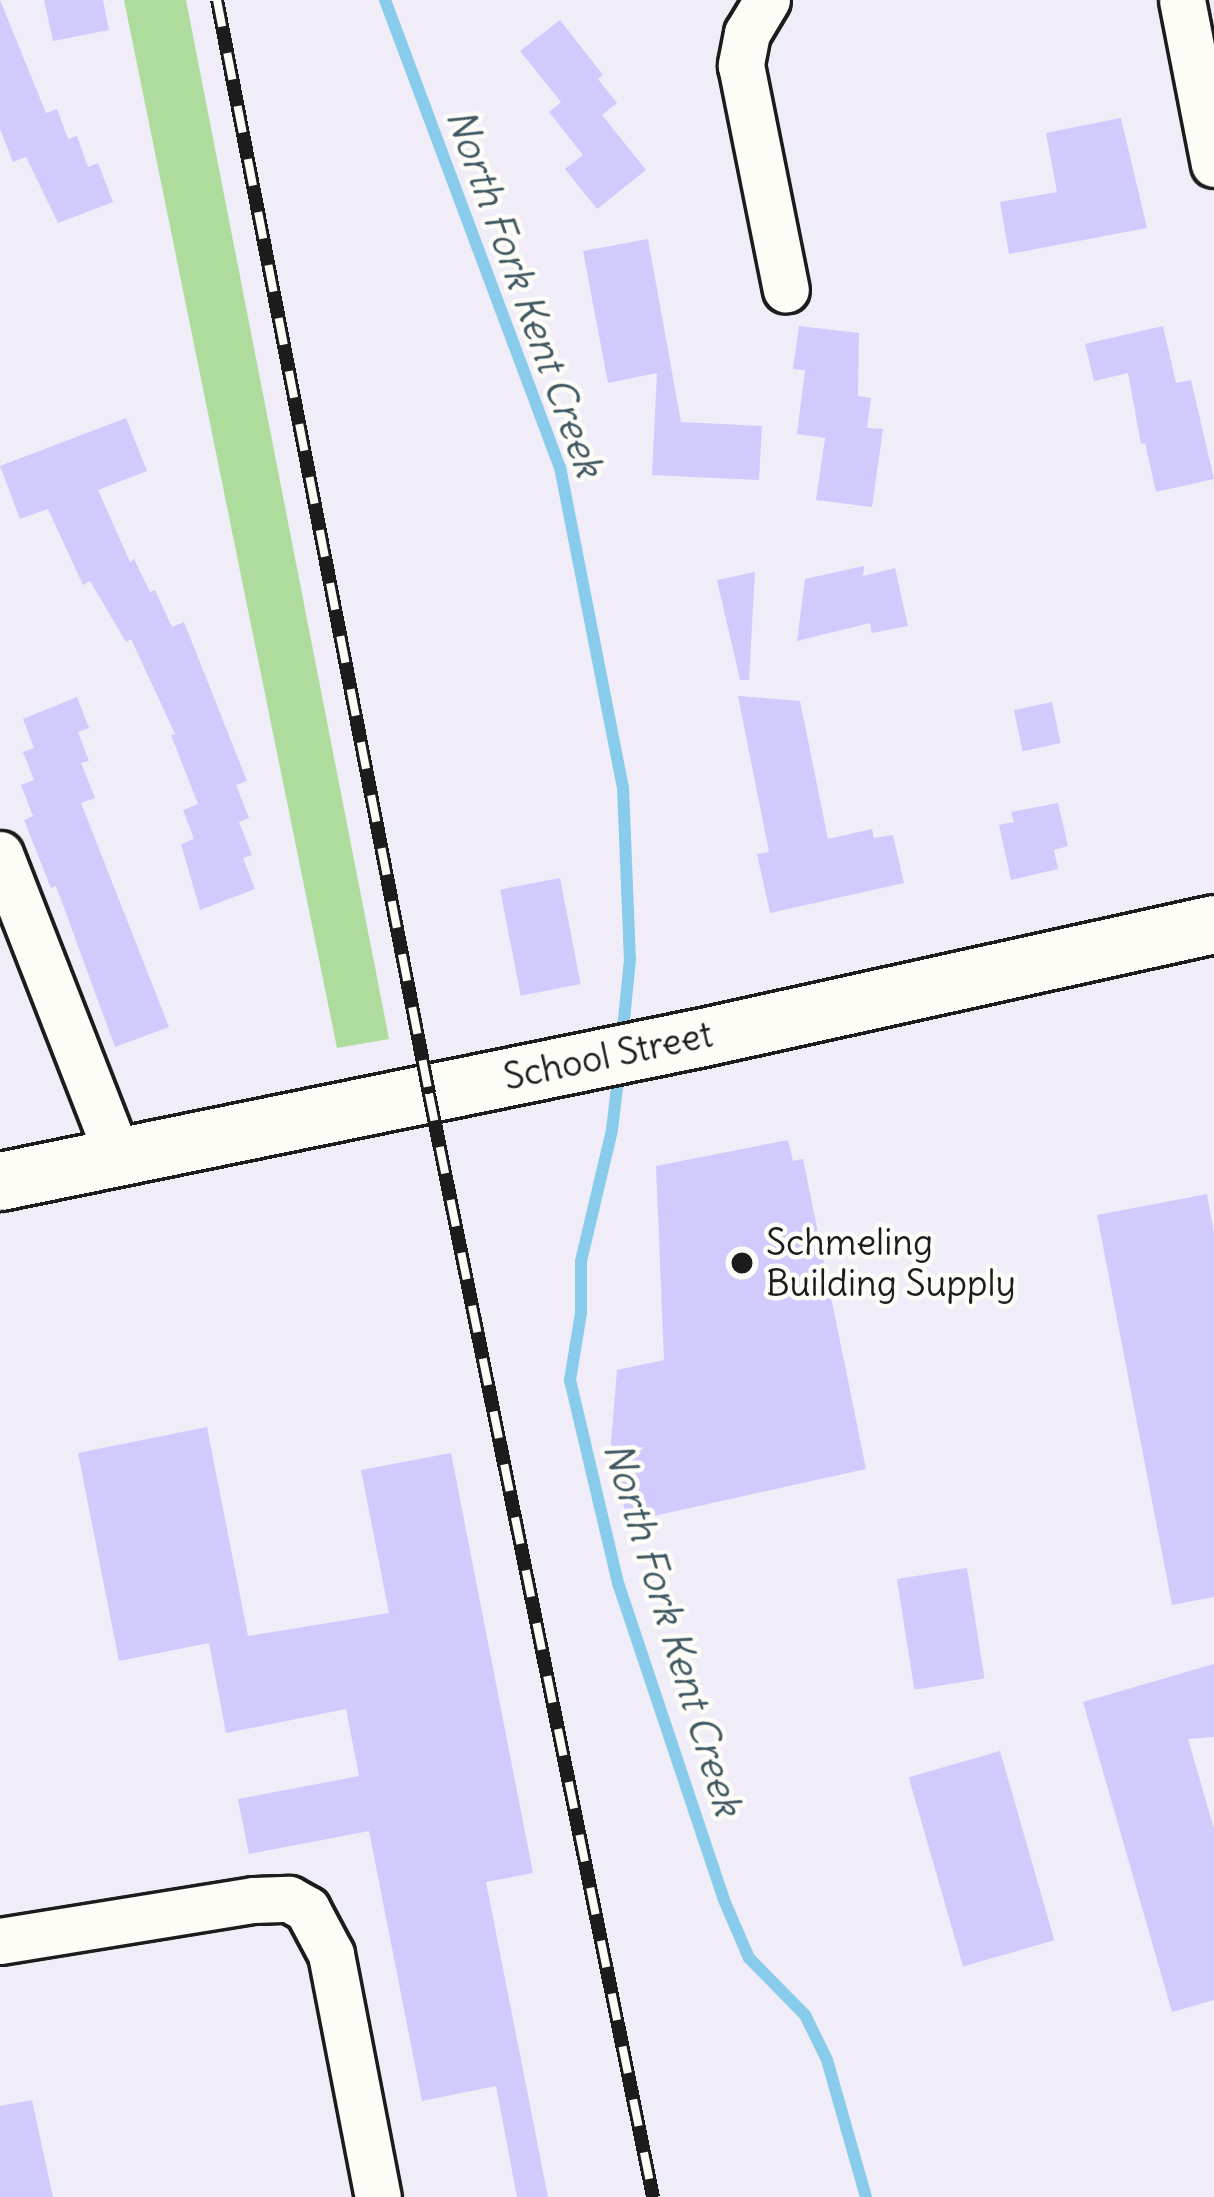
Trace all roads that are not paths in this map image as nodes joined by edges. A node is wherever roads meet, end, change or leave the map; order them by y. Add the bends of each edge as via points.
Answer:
1 (767, 0) edge
2 (1182, 0) edge
3 (1214, 164) edge
4 (787, 290) dead end
5 (0, 854) edge
6 (1214, 924) edge
7 (118, 1156) junction
8 (0, 1181) edge
9 (0, 1942) edge
10 (378, 2197) edge

1 - 4 street via 747,33 741,65
2 - 3 street
5 - 7 street
6 - 7 main road, School Street
7 - 8 main road, School Street
9 - 10 street via 254,1900 307,1909 331,1954

